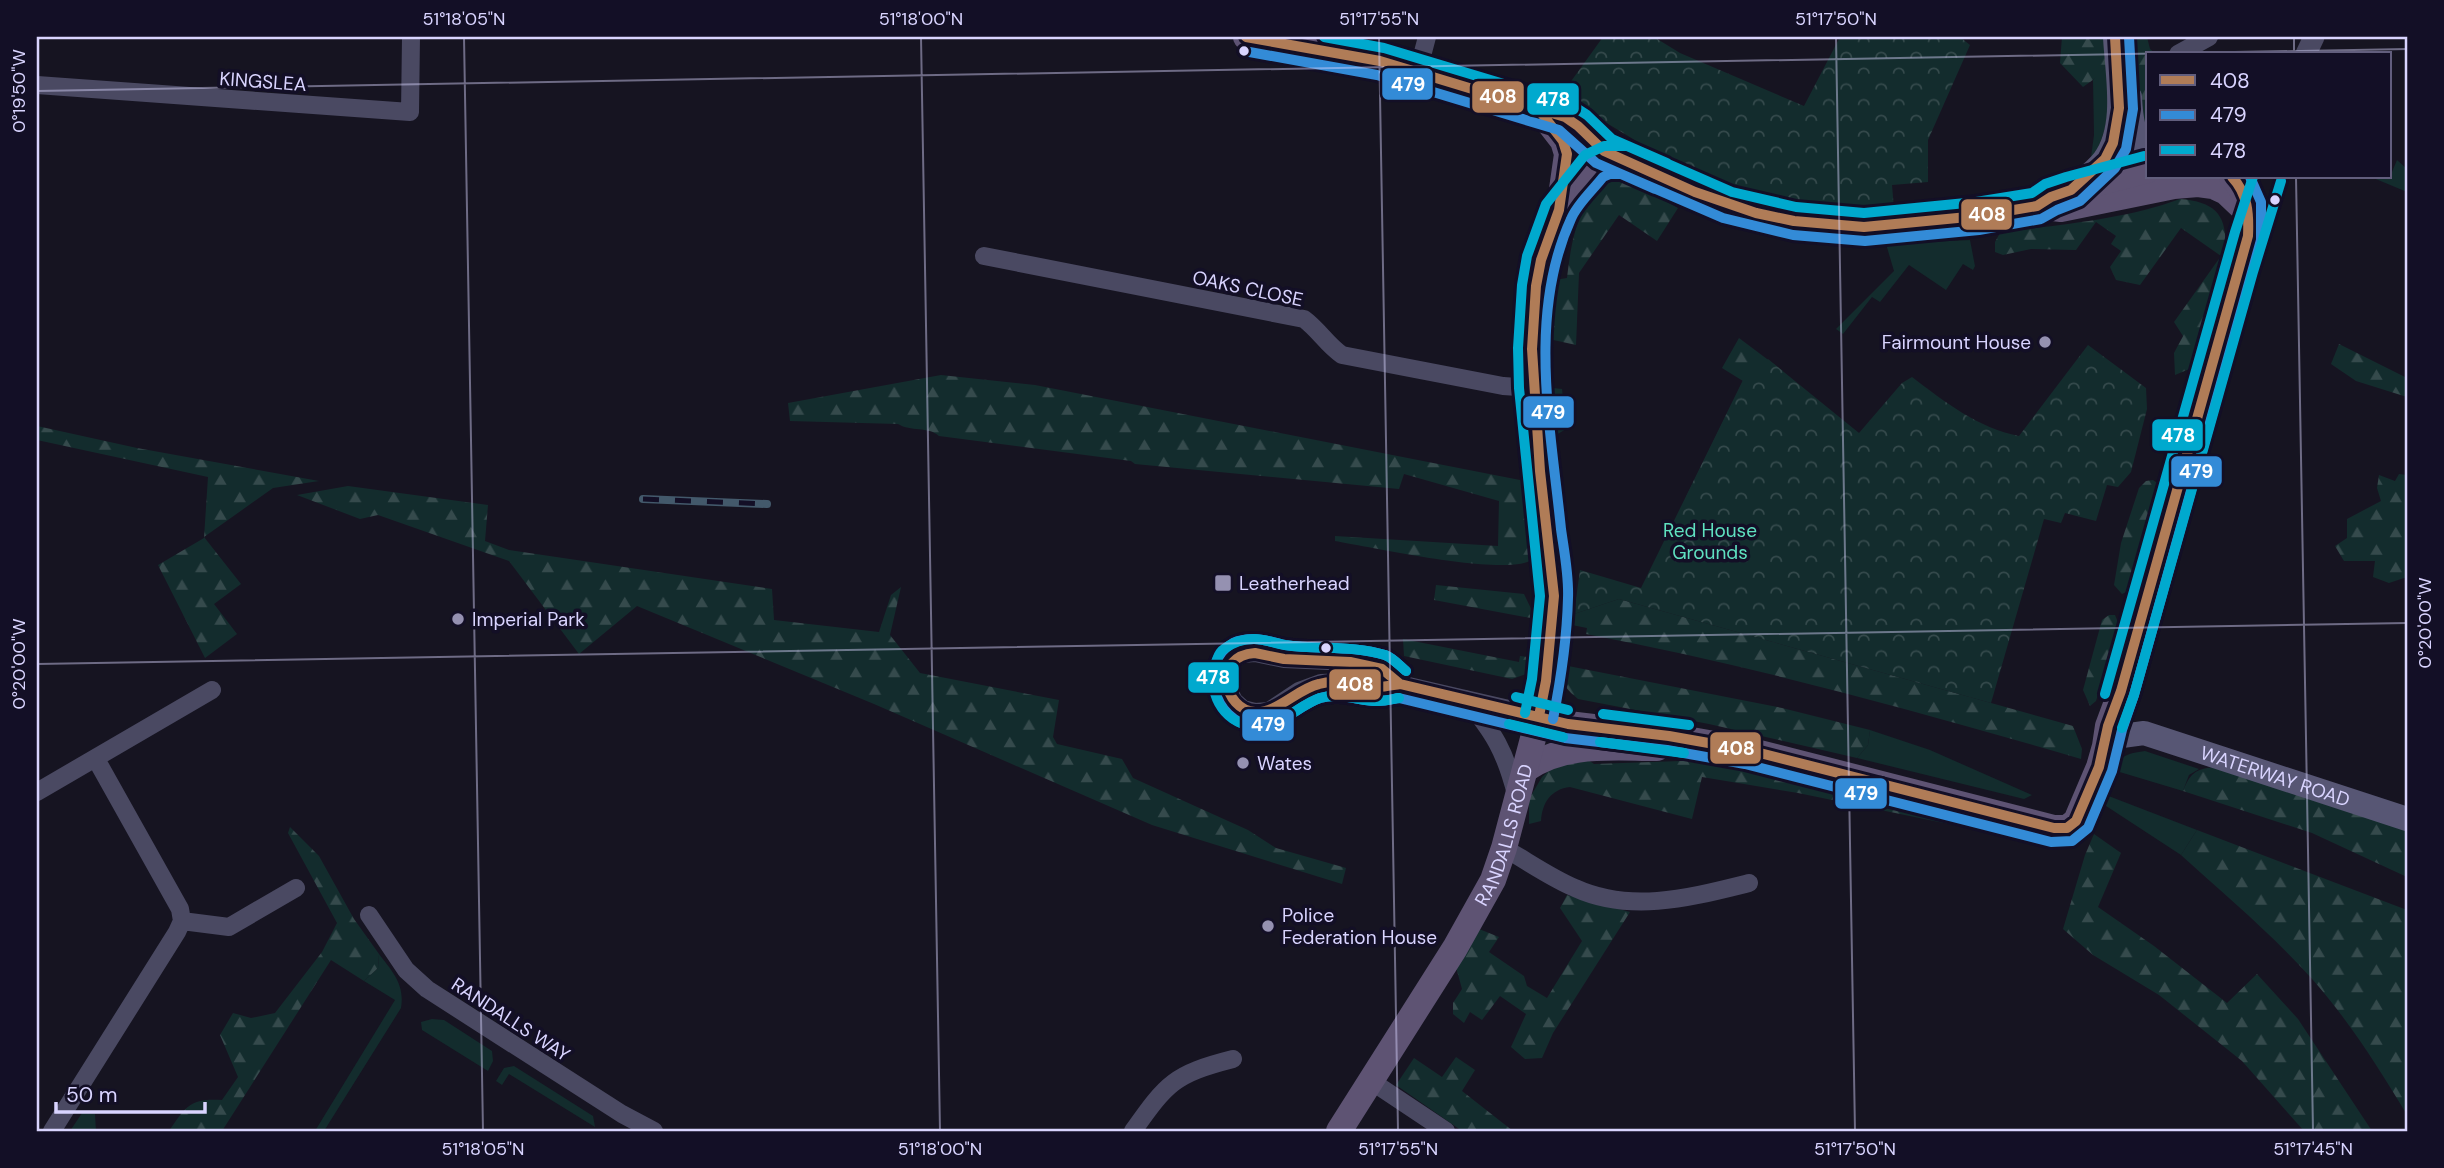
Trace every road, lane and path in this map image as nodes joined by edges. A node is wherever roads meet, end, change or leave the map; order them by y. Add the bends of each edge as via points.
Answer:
1 (411, 37) edge
2 (1246, 37) edge
3 (1427, 37) edge
4 (2115, 37) edge
5 (2129, 37) edge
6 (2209, 37) edge
7 (2182, 52) edge
8 (1418, 71) junction
9 (37, 85) edge
10 (1539, 110) junction
11 (2146, 151) edge
12 (1624, 160) junction
13 (2146, 171) edge
14 (2071, 190) junction
15 (2244, 190) edge
16 (2037, 206) junction
17 (1559, 211) junction
18 (984, 256) dead end
19 (1533, 388) junction
20 (1400, 684) junction
21 (212, 690) dead end
22 (2121, 691) junction
23 (1466, 699) junction
24 (1539, 716) junction
25 (2144, 733) junction
26 (1703, 742) junction
27 (2105, 746) junction
28 (96, 759) junction
29 (1526, 769) junction
30 (37, 792) edge
31 (1518, 800) junction
32 (2407, 820) edge
33 (1504, 848) junction
34 (1749, 883) dead end
35 (296, 888) dead end
36 (369, 915) dead end
37 (182, 921) junction
38 (1233, 1059) dead end
39 (1371, 1081) junction
40 (1342, 1130) edge
41 (52, 1131) edge
42 (654, 1131) edge
43 (1133, 1131) edge
44 (1446, 1131) edge

1 - 9 street, KINGSLEA via 410,112
2 - 8 main road
3 - 8 street
4 - 14 main road via 2119,108 2113,143 2097,168
5 - 11 main road via 2131,119
6 - 7 street
8 - 10 main road
10 - 12 main road via 1565,117 1604,151
10 - 17 main road, RANDALLS ROAD via 1559,134 1567,154
12 - 16 main road via 1727,205 1806,223 1864,227
12 - 17 main road, RANDALLS ROAD via 1594,166
13 - 14 main road
14 - 16 main road
15 - 16 main road via 2226,192 2198,184 2061,209
15 - 22 main road via 2248,236
17 - 19 main road, RANDALLS ROAD via 1536,286
18 - 19 street, OAKS CLOSE via 1304,319 1342,355
19 - 24 main road, RANDALLS ROAD via 1554,596
20 - 20 street via 1321,684 1299,691 1269,711 1255,712 1234,701 1227,674 1232,660 1255,653 1382,668
20 - 23 street
21 - 28 street
22 - 25 main road via 2125,707
22 - 27 main road
23 - 24 street
23 - 31 street via 1503,749
24 - 26 main road
24 - 29 main road, RANDALLS ROAD
25 - 27 main road via 2122,736
25 - 32 main road, WATERWAY ROAD
26 - 27 main road via 2061,829 2076,821
26 - 29 main road via 1667,748 1575,748
28 - 30 street
28 - 37 street via 180,909
29 - 31 main road, RANDALLS ROAD
31 - 33 main road, RANDALLS ROAD
33 - 34 street via 1575,889 1613,899 1682,899
33 - 39 main road, RANDALLS ROAD via 1480,907
35 - 37 street via 229,927
36 - 42 street, RANDALLS WAY via 426,989
37 - 41 street
38 - 43 street via 1176,1079 1158,1095
39 - 40 main road, RANDALLS ROAD
39 - 44 street

